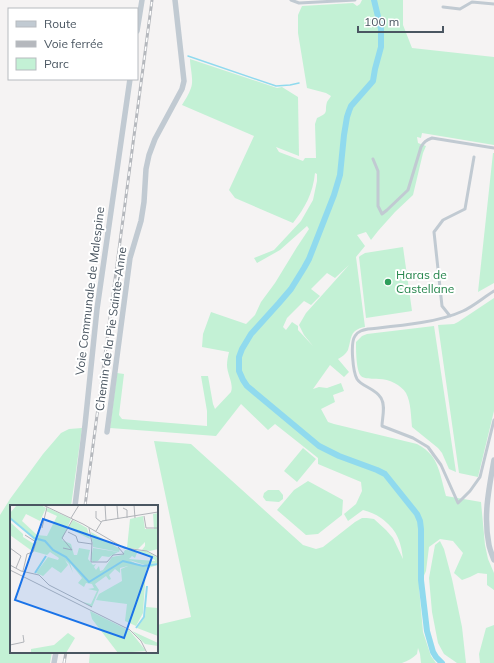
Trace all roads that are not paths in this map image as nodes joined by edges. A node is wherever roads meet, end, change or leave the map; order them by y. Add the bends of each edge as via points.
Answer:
1 (142, 0) edge
2 (175, 0) edge
3 (291, 0) edge
4 (355, 0) edge
5 (494, 4) edge
6 (443, 7) dead end
7 (138, 26) edge
8 (130, 80) edge
9 (494, 148) edge
10 (474, 158) dead end
11 (373, 159) dead end
12 (494, 291) edge
13 (450, 316) junction
14 (494, 420) edge
15 (107, 432) dead end
16 (494, 460) edge
17 (75, 505) edge
18 (494, 560) edge
19 (56, 653) edge
20 (54, 663) edge

1 - 7 street
2 - 15 street, Chemin de la Pie Sainte-Anne via 184,81 149,155 141,222 130,258
3 - 4 lane via 299,3
5 - 6 lane via 472,2 460,9
8 - 17 street, Voie Communale de Malespine via 97,309
9 - 11 lane via 427,139 421,147 408,190 382,214 378,206 378,171
10 - 13 lane via 465,209 443,220 434,232 442,306
12 - 13 lane
13 - 14 lane via 427,322 363,330 352,342 355,376 382,400 382,426 428,447 441,465 458,503 480,477
16 - 18 street via 486,512 489,545
19 - 20 street

